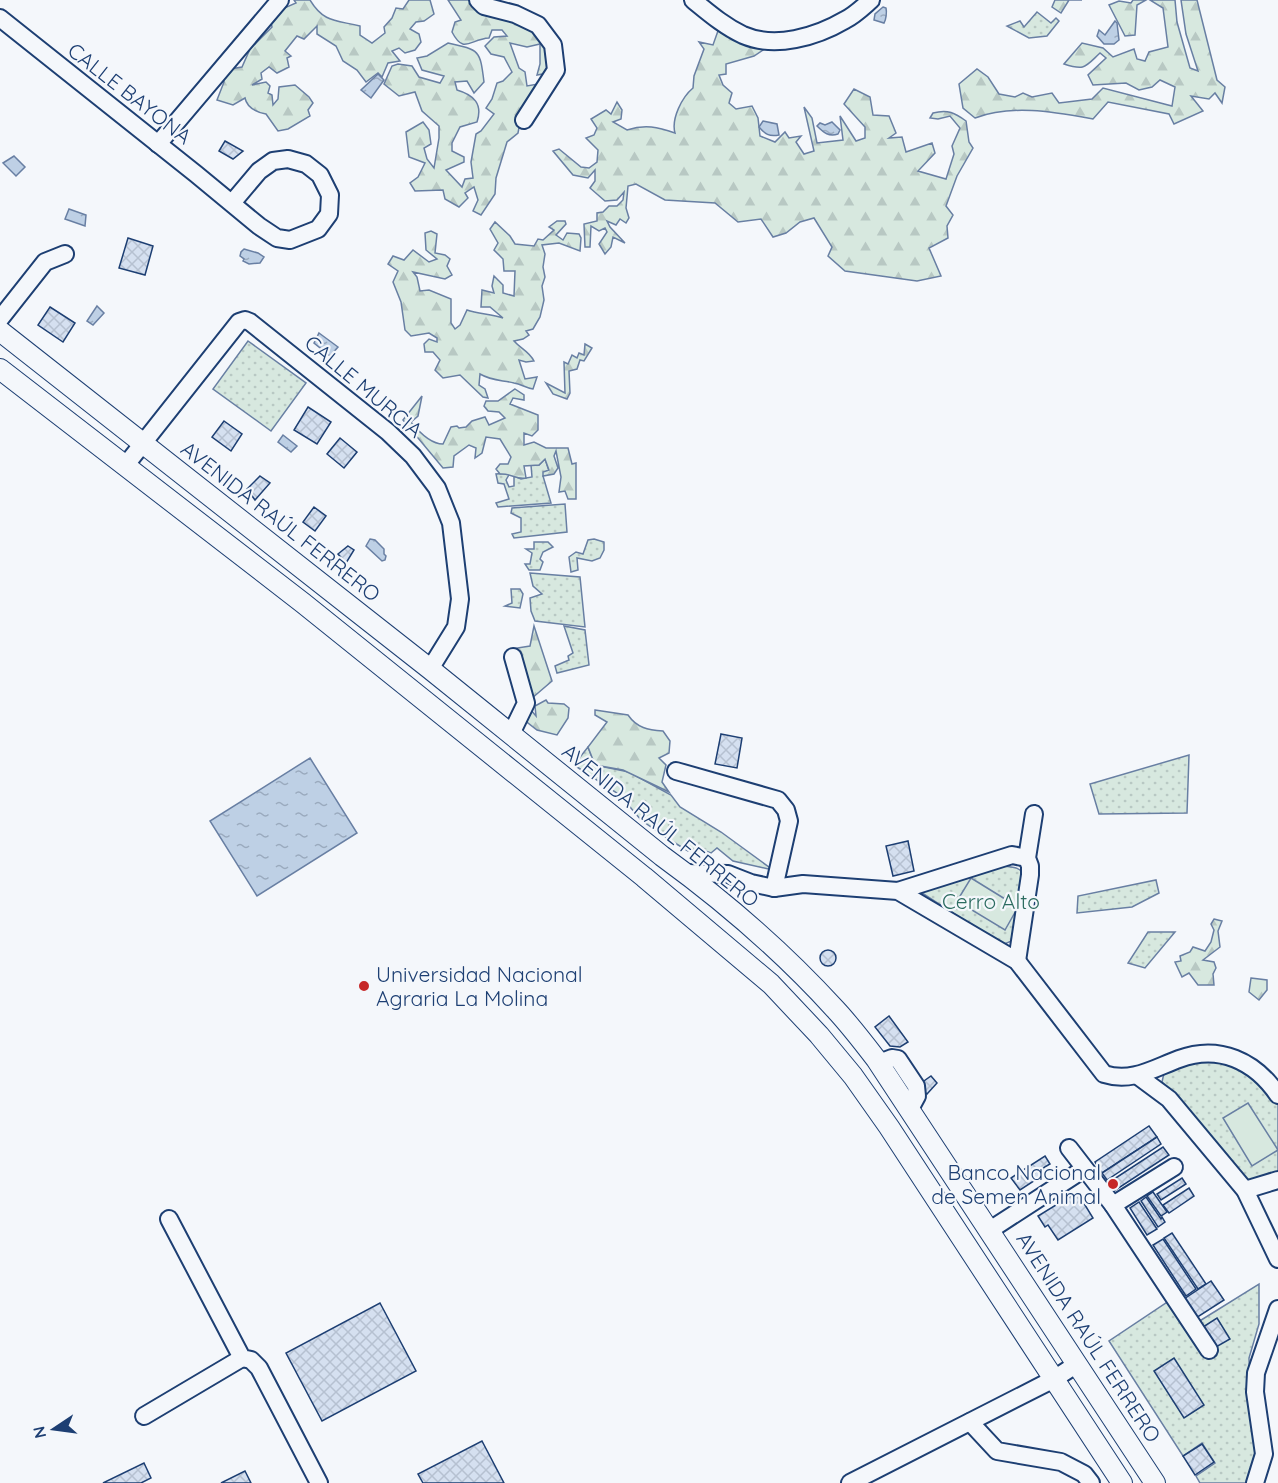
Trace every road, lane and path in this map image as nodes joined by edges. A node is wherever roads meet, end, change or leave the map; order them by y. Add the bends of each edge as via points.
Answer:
1 (280, 0) edge
2 (478, 0) edge
3 (693, 0) edge
4 (871, 0) edge
5 (0, 18) edge
6 (524, 120) dead end
7 (158, 144) junction
8 (232, 203) junction
9 (65, 254) dead end
10 (0, 319) edge
11 (0, 331) edge
12 (0, 369) edge
13 (144, 443) junction
14 (125, 466) junction
15 (513, 657) dead end
16 (430, 669) junction
17 (511, 734) junction
18 (676, 771) dead end
19 (1034, 814) dead end
20 (1027, 858) junction
21 (685, 873) junction
22 (774, 888) junction
23 (898, 891) junction
24 (1017, 961) junction
25 (1138, 1076) junction
26 (1278, 1095) edge
27 (1069, 1148) dead end
28 (1174, 1167) dead end
29 (1084, 1169) junction
30 (1278, 1180) edge
31 (1245, 1190) junction
32 (1113, 1205) junction
33 (169, 1220) dead end
34 (990, 1230) junction
35 (1278, 1259) edge
36 (1278, 1310) edge
37 (1209, 1350) dead end
38 (242, 1358) junction
39 (1077, 1364) junction
40 (1054, 1379) junction
41 (144, 1416) dead end
42 (970, 1422) junction
43 (319, 1483) edge
44 (850, 1483) edge
45 (1091, 1483) edge
46 (1122, 1483) edge
47 (1155, 1483) edge
48 (1255, 1483) edge

1 - 7 street
2 - 6 street via 484,6 538,25 553,45 556,70
3 - 4 street via 744,35 775,42 809,36 846,20
5 - 7 street, CALLE BAYONA
7 - 8 street, CALLE BAYONA
8 - 8 street, CALLE BAYONA via 277,238 290,240 318,229 329,214 330,195 320,176 306,164 288,159 273,161 259,171
9 - 10 street via 45,262
11 - 13 main road, AVENIDA RAÚL FERRERO
12 - 14 main road
13 - 14 street
13 - 16 main road, AVENIDA RAÚL FERRERO
13 - 16 street, CALLE MURCIA via 239,321 245,320 388,432 413,456 437,488 450,523 460,599 456,627
14 - 40 main road via 303,603 771,984 819,1035 896,1137
15 - 17 street via 526,703
16 - 17 main road, AVENIDA RAÚL FERRERO
17 - 21 main road, AVENIDA RAÚL FERRERO
18 - 22 street via 778,800 789,821
19 - 20 street
20 - 23 street via 1012,855
20 - 24 street via 1030,875
21 - 22 street via 728,874
21 - 34 main road, AVENIDA RAÚL FERRERO via 759,935 836,1010 879,1063
22 - 23 street via 803,884
23 - 24 street
24 - 25 street via 1104,1074
25 - 26 street via 1181,1058 1210,1053 1243,1060
25 - 31 street via 1169,1099
27 - 29 street
28 - 32 street
29 - 32 street
29 - 34 street
30 - 31 street
31 - 35 street
32 - 37 street
33 - 38 street
34 - 39 main road, AVENIDA RAÚL FERRERO
36 - 48 street via 1256,1373 1264,1454
38 - 41 street
38 - 43 street via 259,1368
39 - 40 street
39 - 47 main road, AVENIDA RAÚL FERRERO
40 - 42 street
40 - 46 main road
42 - 44 street
42 - 45 street via 997,1451 1061,1462 1084,1474

